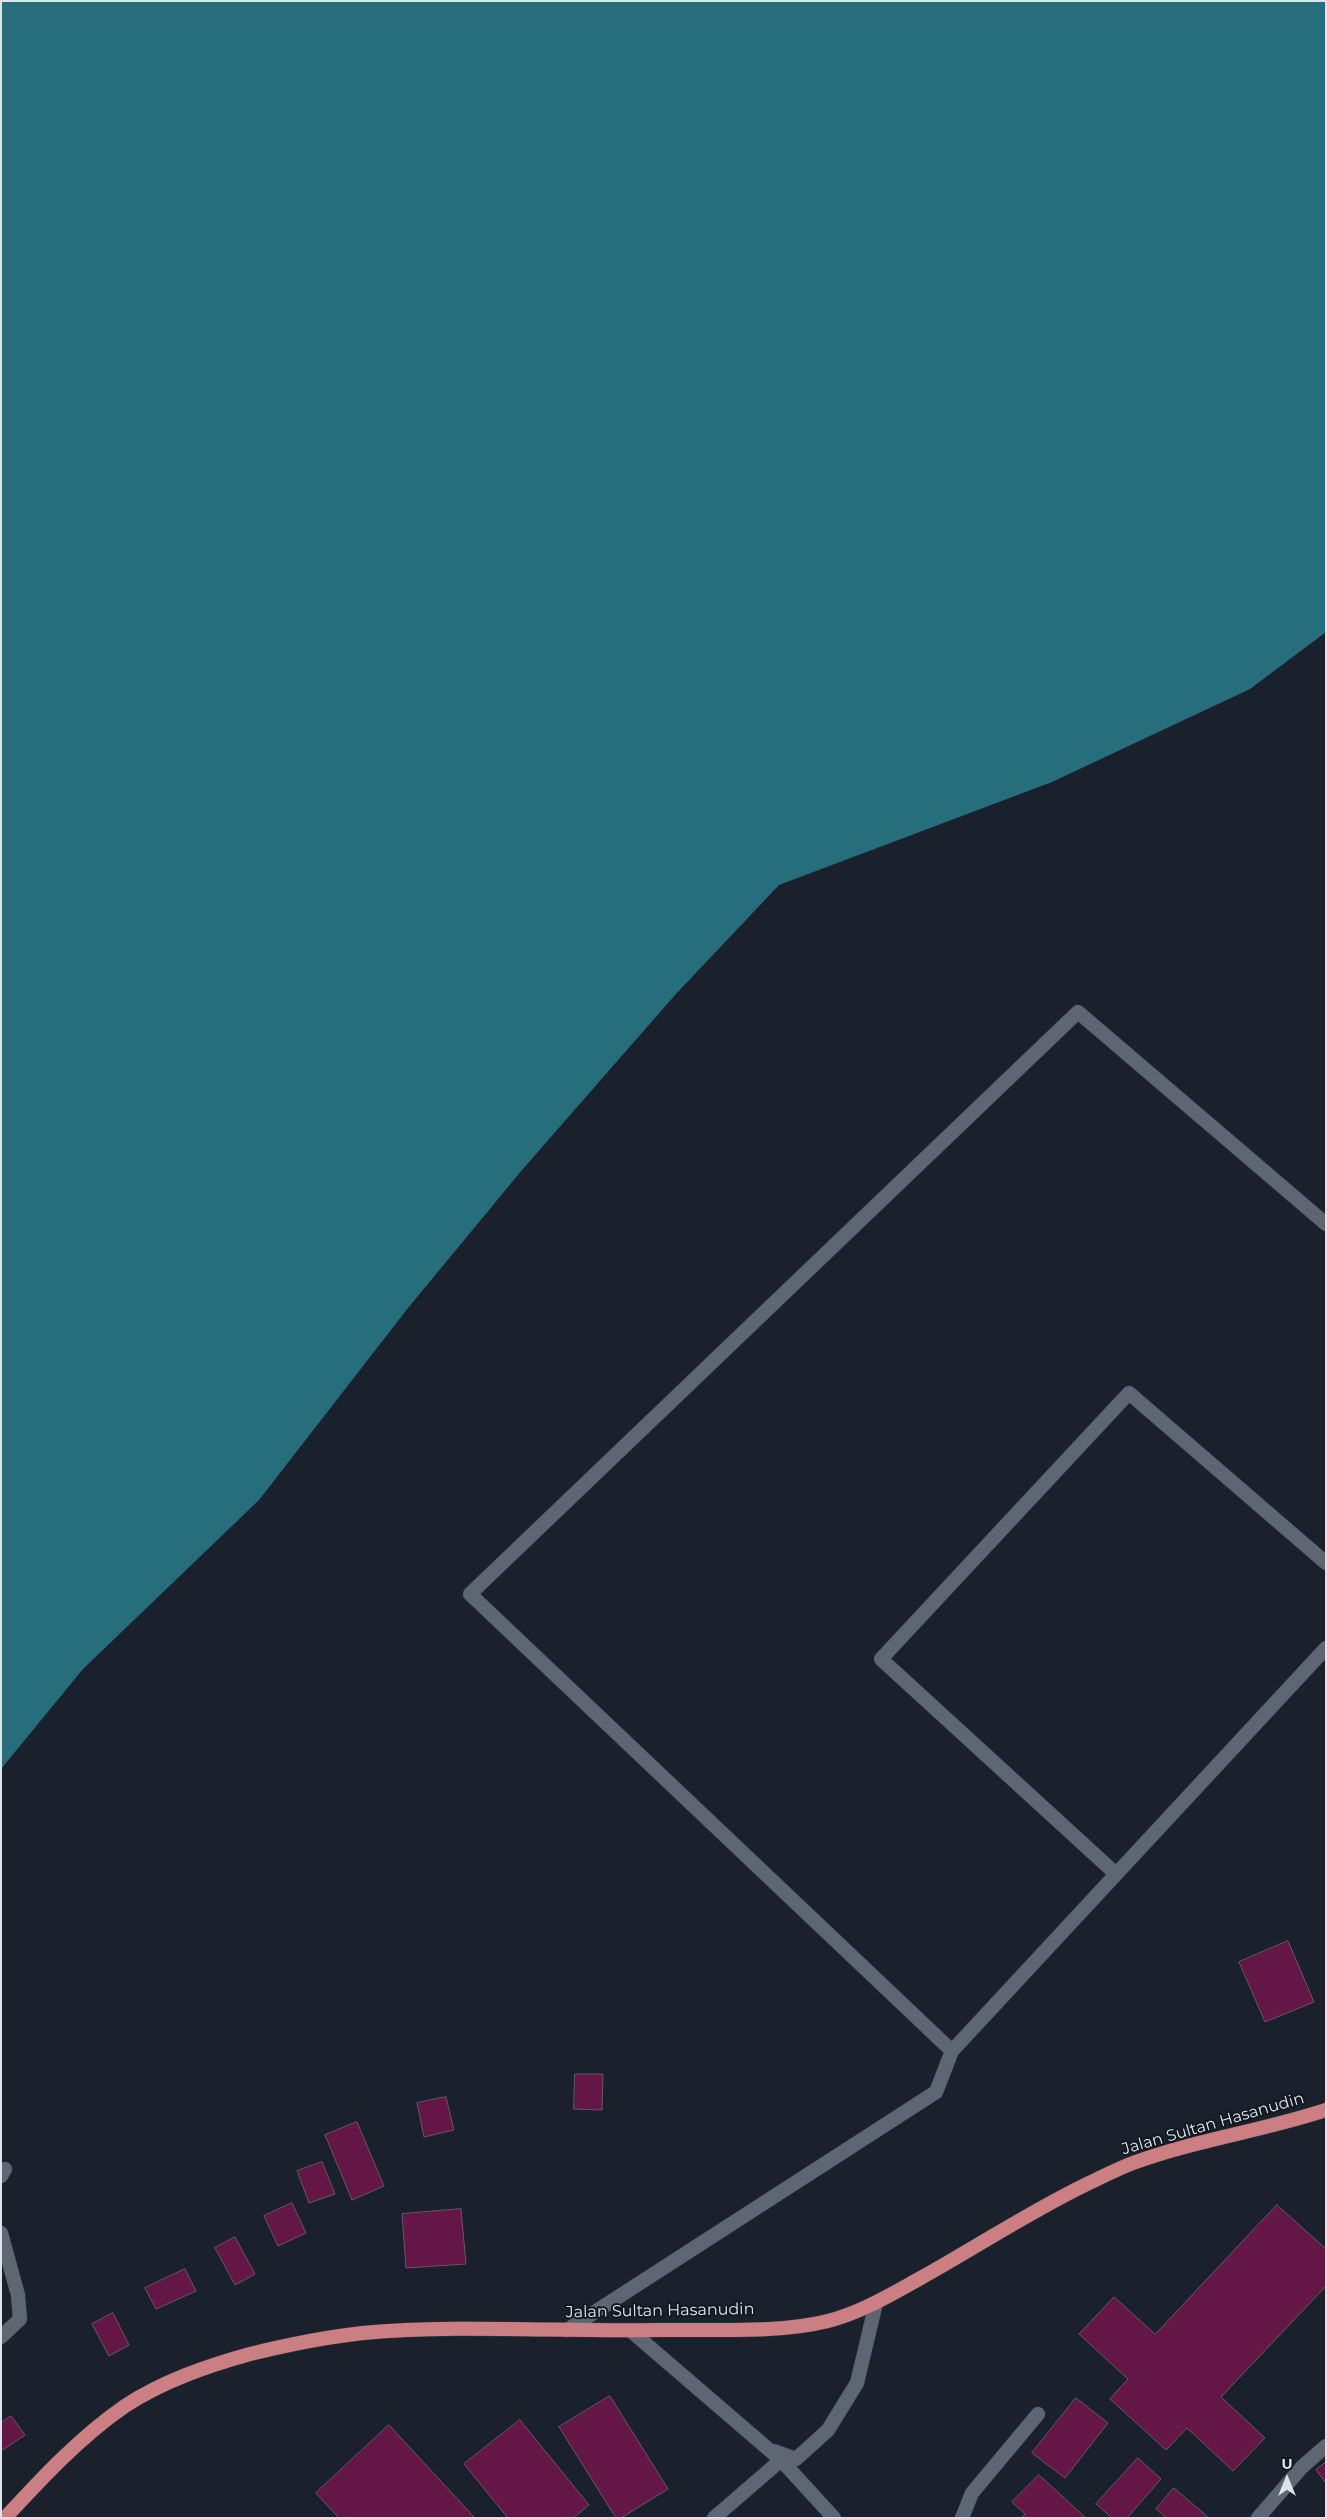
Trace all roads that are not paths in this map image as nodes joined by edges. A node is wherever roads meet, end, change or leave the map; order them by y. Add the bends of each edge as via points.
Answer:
1 (1326, 1224) edge
2 (1326, 1563) edge
3 (1326, 1648) edge
4 (1116, 1874) junction
5 (952, 2051) junction
6 (1326, 2110) edge
7 (1, 2233) edge
8 (876, 2303) junction
9 (567, 2330) junction
10 (631, 2331) junction
11 (1, 2337) edge
12 (1038, 2414) dead end
13 (1326, 2446) edge
14 (768, 2449) junction
15 (781, 2460) junction
16 (5, 2518) edge
17 (714, 2518) edge
18 (834, 2518) edge
19 (962, 2518) edge
20 (1258, 2518) edge

1 - 5 street via 1078,1012 470,1594
2 - 4 street via 1129,1392 881,1658
3 - 4 street
4 - 5 street
5 - 9 street via 936,2092
6 - 8 highway, Jalan Sultan Hasanudin via 1132,2164 1025,2217
7 - 11 street via 18,2295 20,2319
8 - 10 highway, Jalan Sultan Hasanudin via 806,2326
8 - 14 street via 858,2383 828,2430 796,2459
9 - 10 highway, Jalan Sultan Hasanudin
9 - 16 highway, Jalan Sultan Hasanudin via 449,2329 362,2333 278,2347 211,2365 154,2389 124,2407 53,2466
10 - 14 street
12 - 19 street via 972,2493
13 - 20 street
14 - 15 street
15 - 17 street
15 - 18 street

